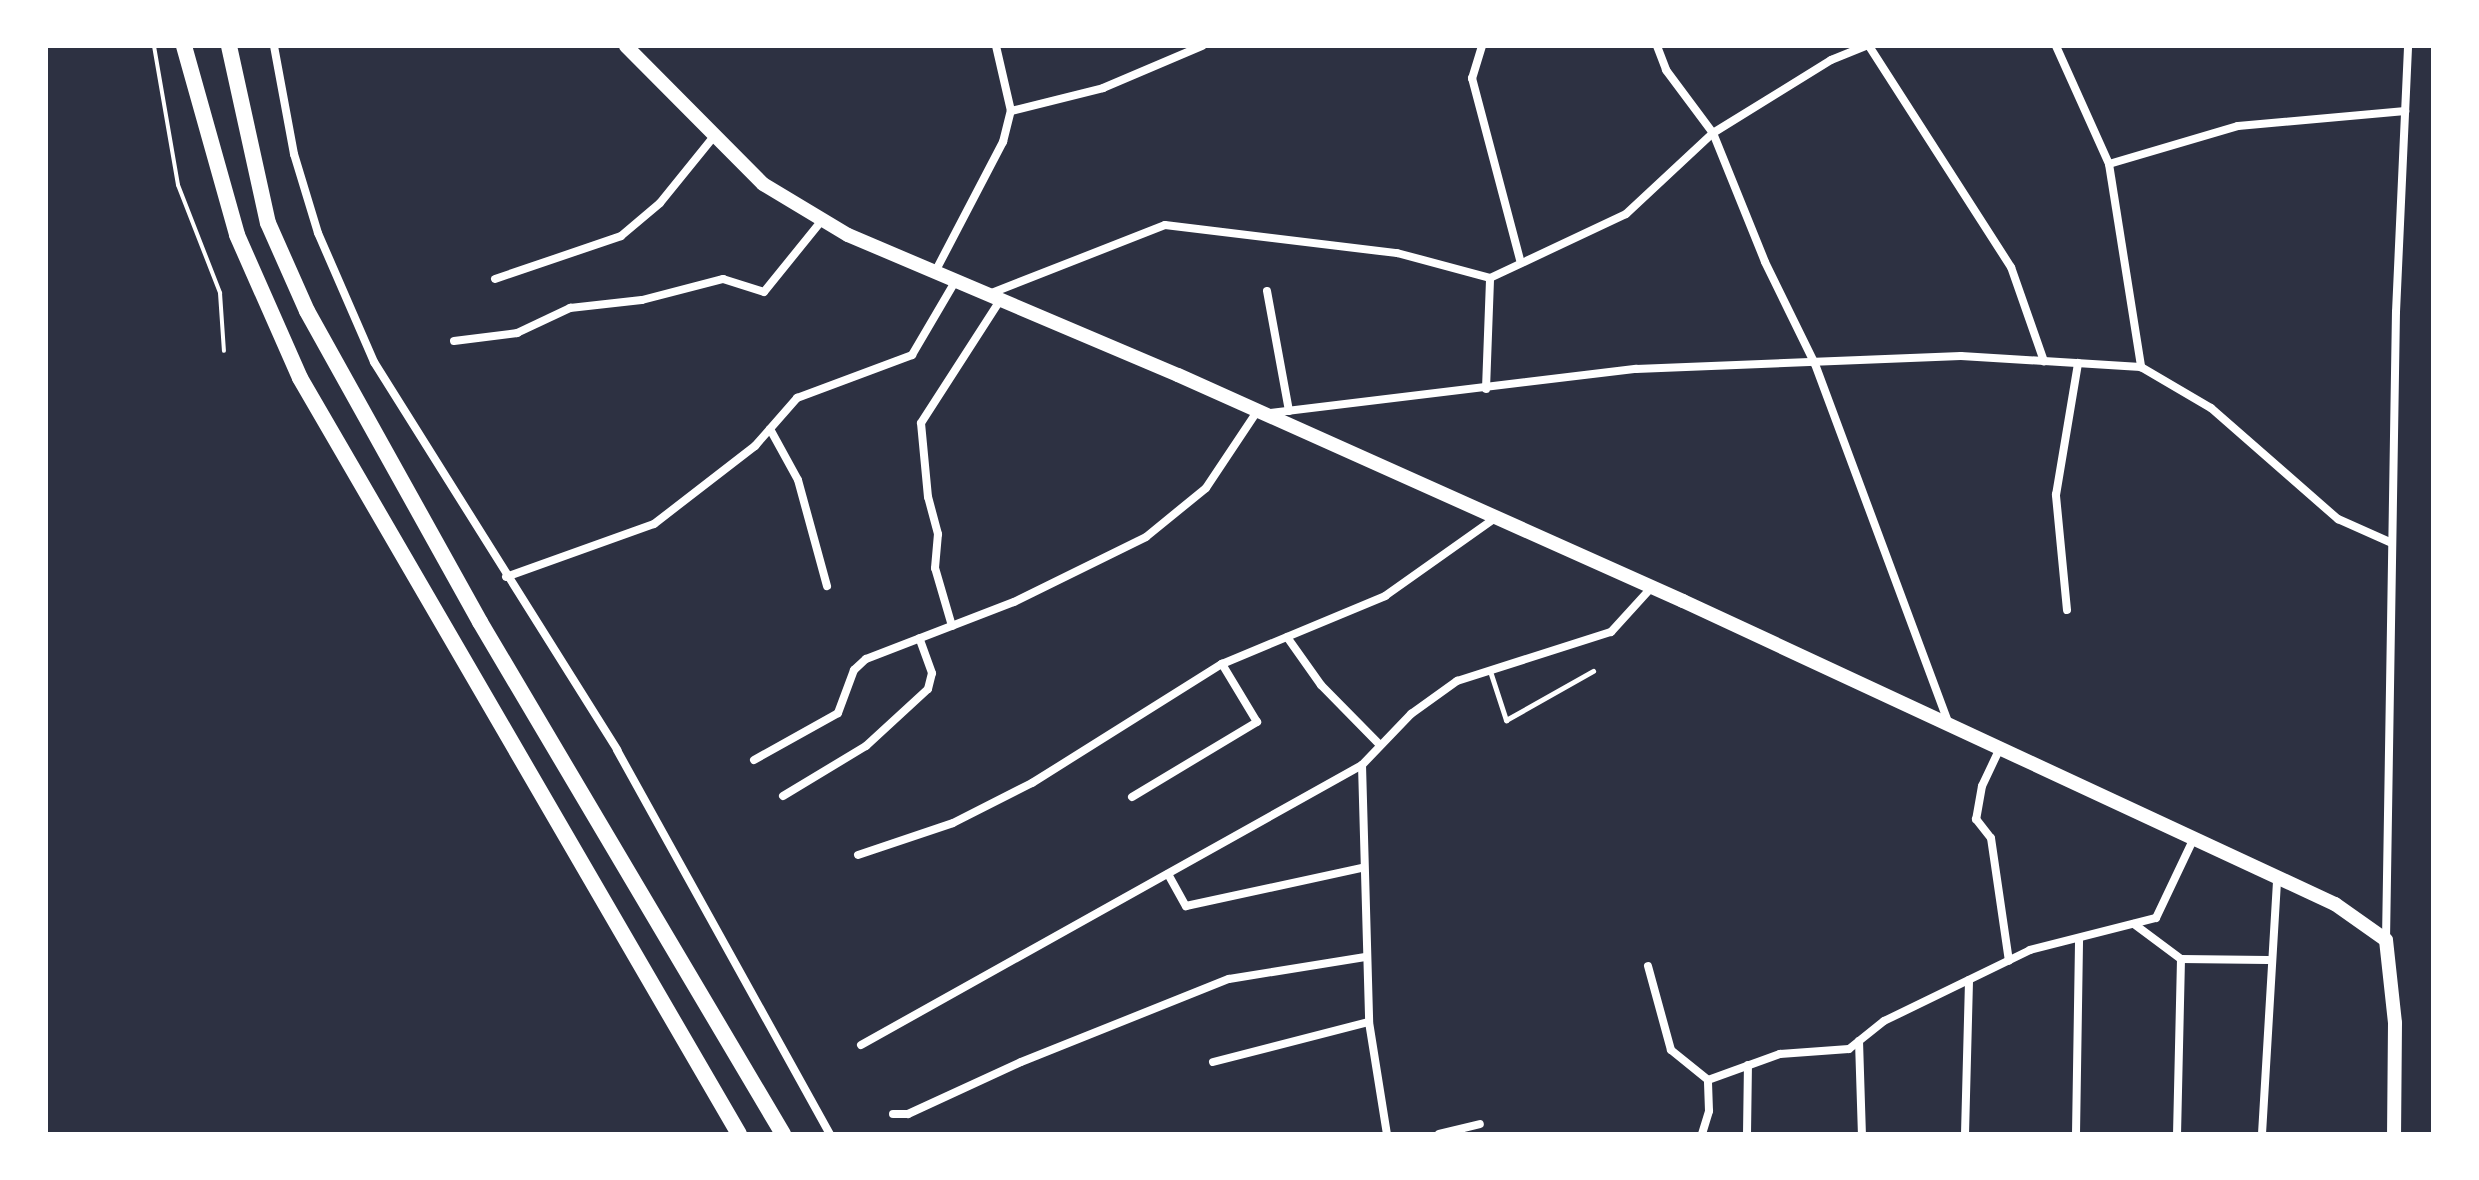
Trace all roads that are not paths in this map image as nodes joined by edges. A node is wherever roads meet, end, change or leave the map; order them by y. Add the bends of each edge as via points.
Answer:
1 (184, 46) edge
2 (229, 46) edge
3 (274, 46) edge
4 (626, 46) edge
5 (996, 46) edge
6 (1202, 46) edge
7 (1482, 46) edge
8 (1657, 46) edge
9 (1868, 46) edge
10 (2056, 46) edge
11 (2408, 46) edge
12 (1011, 111) junction
13 (2405, 111) junction
14 (1713, 133) junction
15 (715, 135) junction
16 (2109, 164) junction
17 (822, 220) junction
18 (1521, 263) junction
19 (935, 272) junction
20 (1490, 278) junction
21 (495, 279) dead end
22 (956, 280) junction
23 (1267, 291) dead end
24 (995, 297) junction
25 (454, 341) dead end
26 (2044, 361) junction
27 (2078, 363) junction
28 (1815, 364) junction
29 (2141, 367) junction
30 (1486, 389) junction
31 (1289, 411) junction
32 (1258, 414) junction
33 (770, 429) junction
34 (1495, 518) junction
35 (2392, 543) junction
36 (506, 577) junction
37 (827, 586) dead end
38 (1652, 587) junction
39 (2067, 610) dead end
40 (952, 626) junction
41 (1287, 637) junction
42 (919, 638) junction
43 (1222, 664) junction
44 (1490, 671) junction
45 (1593, 671) dead end
46 (1948, 722) junction
47 (1380, 745) junction
48 (2000, 748) junction
49 (754, 760) dead end
50 (1362, 765) junction
51 (783, 796) dead end
52 (1132, 797) dead end
53 (2193, 840) junction
54 (858, 855) dead end
55 (1362, 868) junction
56 (1168, 874) junction
57 (2277, 878) junction
58 (2134, 924) junction
59 (2079, 938) junction
60 (2386, 940) junction
61 (1365, 957) junction
62 (2181, 959) junction
63 (2268, 960) junction
64 (2009, 961) junction
65 (1648, 966) dead end
66 (1969, 980) junction
67 (1369, 1022) junction
68 (1859, 1041) junction
69 (861, 1045) dead end
70 (1213, 1062) dead end
71 (1748, 1065) junction
72 (1708, 1080) junction
73 (893, 1114) dead end
74 (1480, 1124) dead end
75 (739, 1134) edge
76 (783, 1134) edge
77 (830, 1134) edge
78 (1387, 1134) edge
79 (1439, 1134) edge
80 (1702, 1134) edge
81 (1747, 1134) edge
82 (1862, 1134) edge
83 (1965, 1134) edge
84 (2076, 1134) edge
85 (2177, 1134) edge
86 (2262, 1134) edge
87 (2394, 1134) edge

1 - 75 main road via 237,235 300,378
2 - 76 main road via 268,223 307,311 480,622
3 - 36 street via 294,154 322,244 382,377 461,493
4 - 15 main road
5 - 12 street
6 - 12 street via 1103,88
7 - 18 street via 1472,78
8 - 14 street via 1666,70
9 - 14 street via 1831,60
9 - 26 street via 2011,267
10 - 16 street
11 - 13 street
12 - 19 street via 1003,142
13 - 16 street via 2238,126
13 - 35 street
14 - 18 street via 1626,214
14 - 28 street via 1765,262
15 - 17 main road via 763,184
15 - 21 street via 660,203 621,236
16 - 29 street
17 - 19 main road
17 - 25 street via 764,292 723,279 642,300 570,308 517,333
18 - 20 street
19 - 22 main road
20 - 24 street via 1397,253 1165,225
20 - 30 street
22 - 24 main road
22 - 33 street via 912,355 797,398
23 - 31 street
24 - 32 main road
24 - 40 street via 921,423 928,497 938,534 935,568
26 - 27 street
26 - 28 street via 1961,356
27 - 29 street
27 - 39 street via 2056,495
28 - 30 street via 1636,369
28 - 46 street
29 - 35 street via 2211,408 2338,519
30 - 31 street
31 - 32 street
32 - 34 main road
32 - 40 street via 1206,488 1146,537 1014,602
33 - 36 street via 654,524
33 - 37 street via 798,480
34 - 38 main road
34 - 41 street via 1385,596
35 - 60 street
36 - 77 street via 617,750
38 - 44 street via 1611,632
38 - 46 main road
40 - 42 street
41 - 43 street
41 - 47 street via 1321,685
42 - 49 street via 858,663 838,713
42 - 51 street via 932,673 928,689 866,746
43 - 52 street via 1257,722
43 - 54 street via 1032,783 953,823
44 - 45 lane via 1506,720
44 - 47 street via 1457,681 1411,714
46 - 48 main road
47 - 50 street
48 - 53 main road
48 - 64 street via 1982,786 1976,819 1991,838
50 - 55 street
50 - 56 street
53 - 57 main road
53 - 58 street via 2156,918
55 - 56 street via 1186,906
55 - 61 street
56 - 69 street
57 - 60 main road via 2335,904
57 - 63 street
58 - 59 street
58 - 62 street
59 - 64 street
59 - 84 street
60 - 87 main road via 2395,1023
61 - 67 street
61 - 73 street via 1229,979 1021,1062 908,1114
62 - 63 street
62 - 85 street
63 - 86 street
64 - 66 street
65 - 72 street via 1671,1050
66 - 68 street via 1884,1021
66 - 83 street
67 - 70 street
67 - 78 street
68 - 71 street via 1849,1049 1780,1054
68 - 82 street
71 - 72 street
71 - 81 street
72 - 80 street via 1709,1111
74 - 79 street

